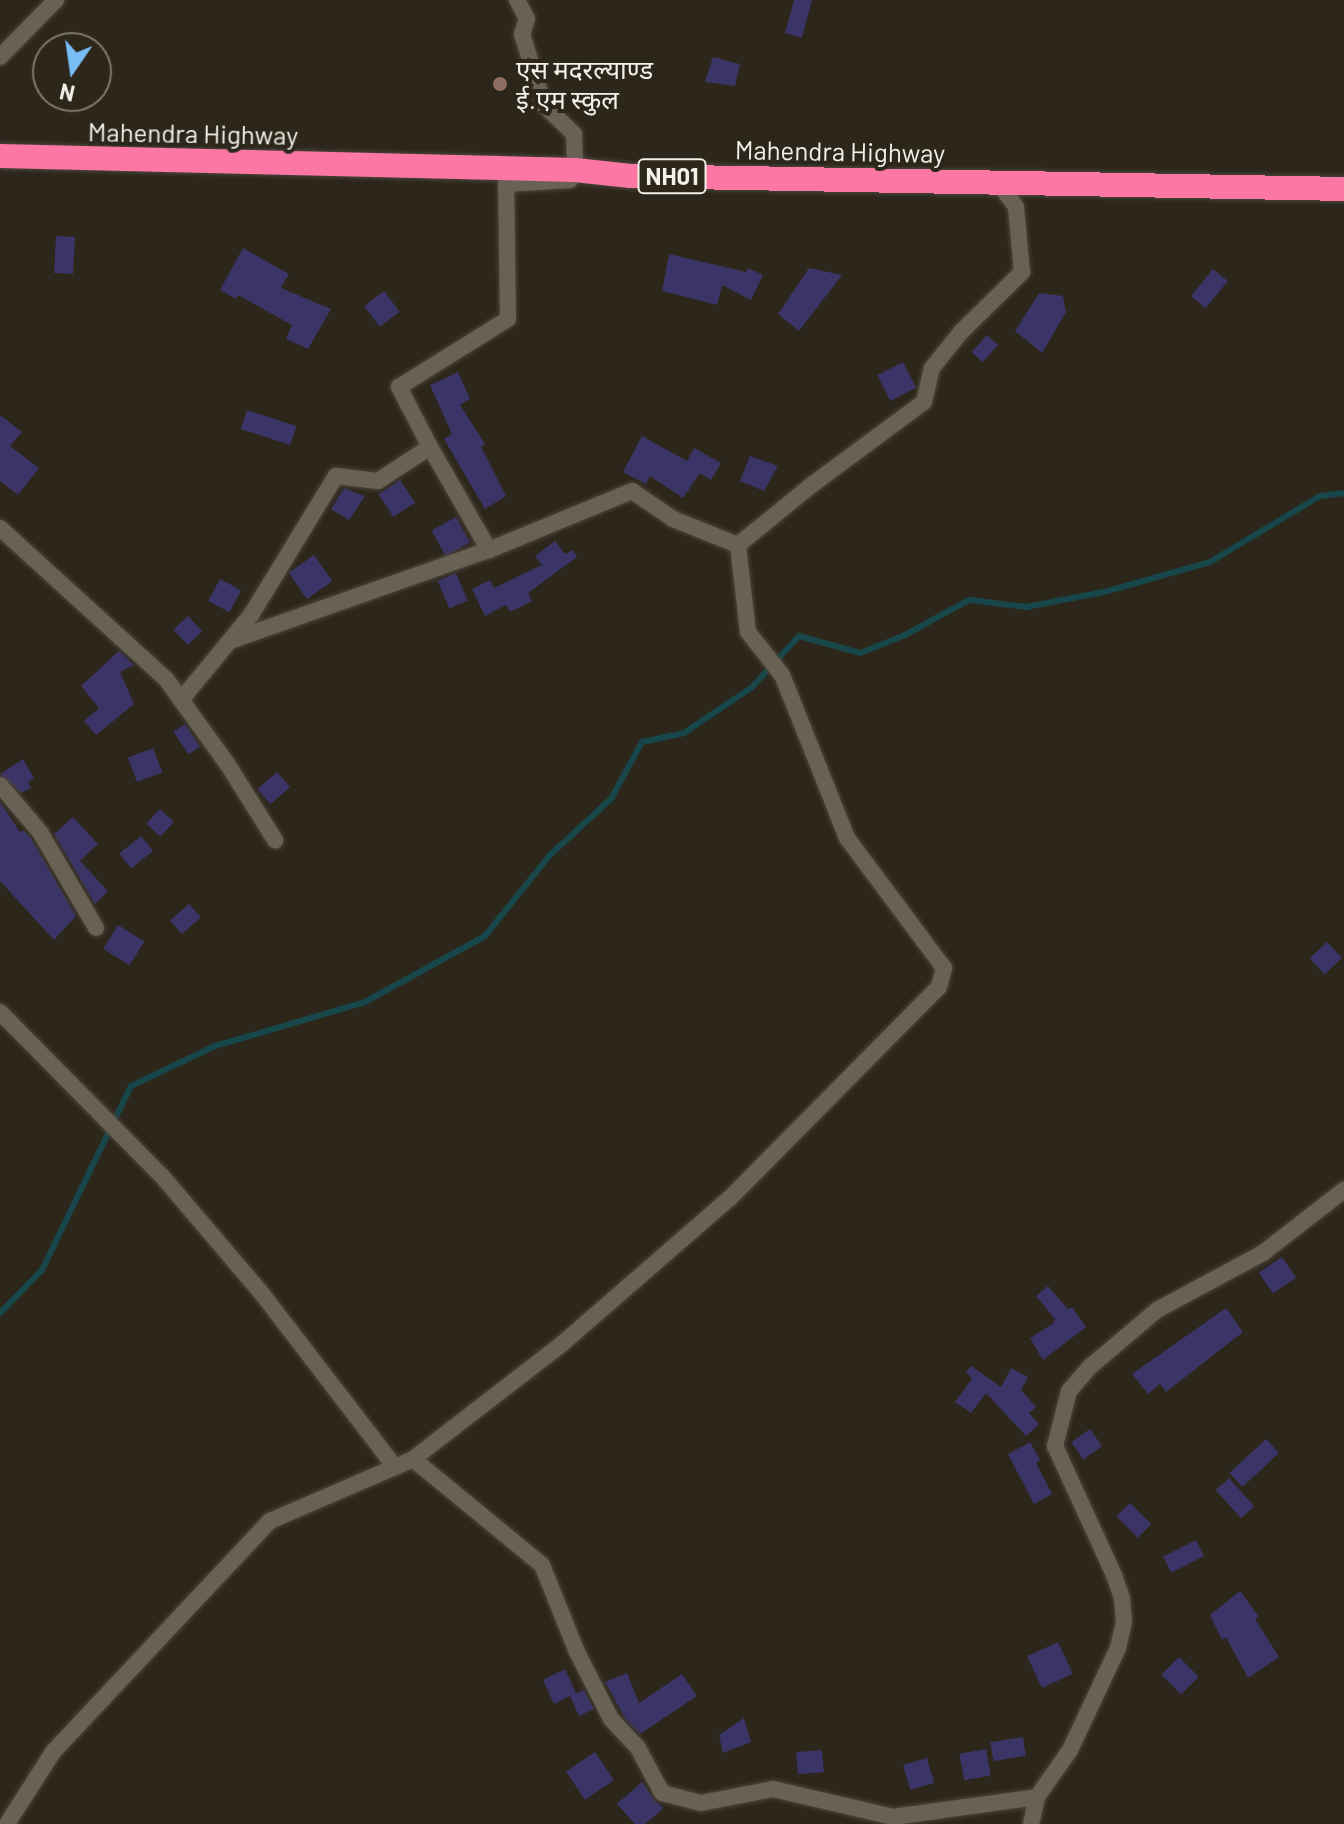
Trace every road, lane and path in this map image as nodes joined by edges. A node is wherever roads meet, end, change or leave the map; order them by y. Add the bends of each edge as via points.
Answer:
1 (56, 0) edge
2 (517, 0) edge
3 (0, 57) edge
4 (0, 156) edge
5 (575, 170) junction
6 (631, 176) junction
7 (997, 181) junction
8 (1344, 189) edge
9 (430, 447) junction
10 (0, 528) edge
11 (738, 545) junction
12 (489, 550) junction
13 (230, 641) junction
14 (181, 700) junction
15 (0, 785) edge
16 (275, 840) dead end
17 (96, 928) dead end
18 (0, 1012) edge
19 (1344, 1190) edge
20 (413, 1459) junction
21 (395, 1467) junction
22 (1037, 1797) junction
23 (7, 1824) edge
24 (1031, 1824) edge

1 - 3 street
2 - 5 street via 527,19 522,34 544,105 574,134
4 - 5 highway, Mahendra Highway / NH01
5 - 6 highway, Mahendra Highway / NH01
6 - 7 highway, Mahendra Highway / NH01
6 - 9 street via 506,184 508,319 399,387
7 - 8 highway, Mahendra Highway / NH01
7 - 11 street via 1016,207 1022,272 932,368 924,402
9 - 12 street
9 - 13 street via 378,481 336,476
10 - 14 street via 166,679
11 - 12 street via 673,519 632,491
11 - 20 street via 748,632 782,675 847,838 944,968 939,987 730,1198 563,1343
12 - 13 street
13 - 14 street
14 - 16 street
15 - 17 street via 40,832
18 - 21 street via 161,1175 263,1295
19 - 22 street via 1263,1253 1157,1310 1069,1391 1055,1446 1114,1575 1124,1622 1118,1648 1070,1750
20 - 21 street
20 - 22 street via 542,1565 611,1719 638,1748 662,1793 701,1803 773,1789 893,1817
21 - 23 street via 270,1521 53,1752
22 - 24 street

